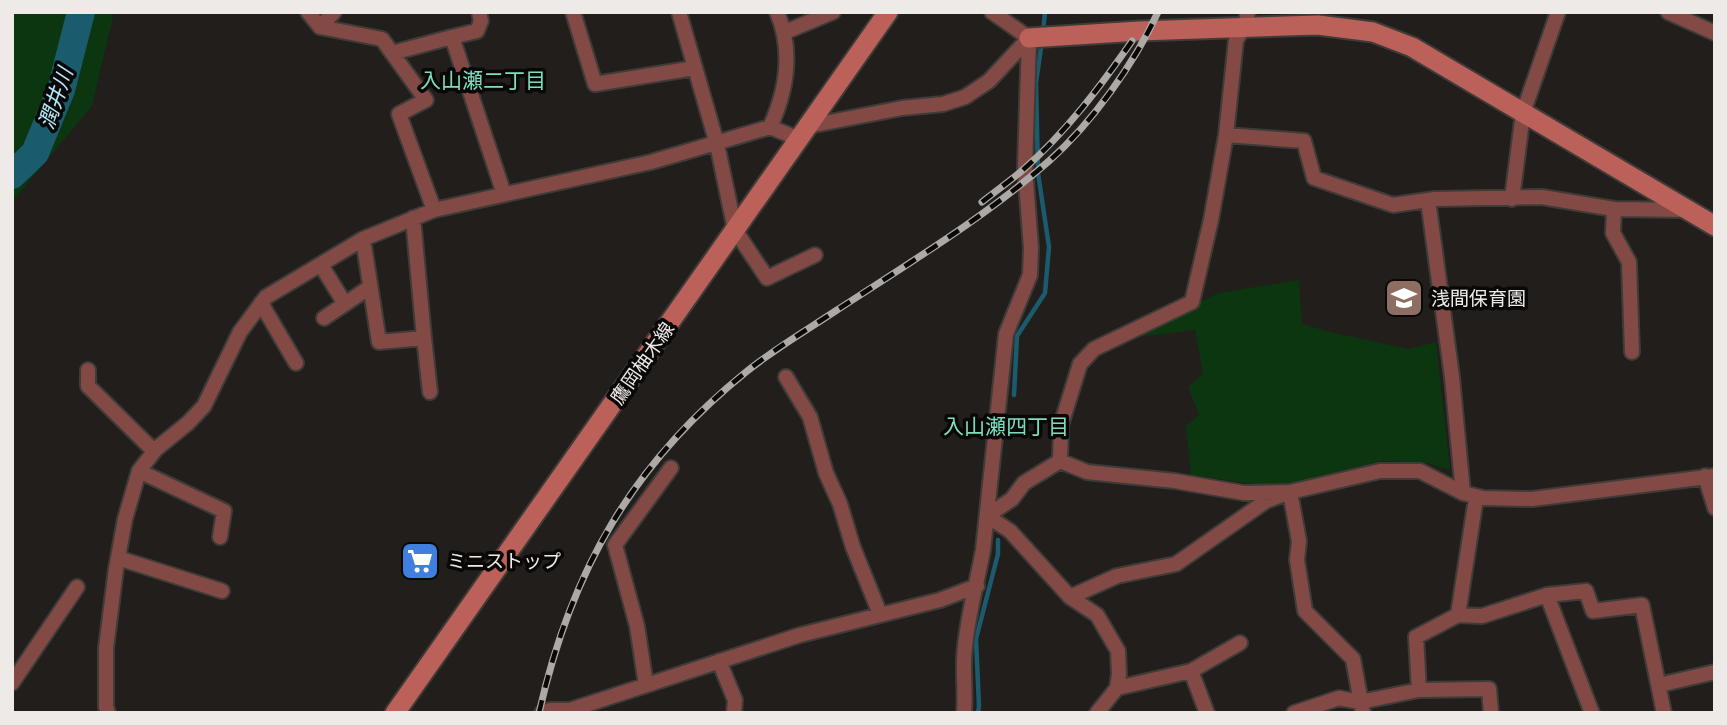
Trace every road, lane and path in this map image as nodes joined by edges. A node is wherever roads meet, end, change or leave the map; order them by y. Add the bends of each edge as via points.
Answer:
1 (308, 12) edge
2 (334, 12) edge
3 (479, 12) edge
4 (573, 12) edge
5 (679, 12) edge
6 (777, 12) edge
7 (833, 12) edge
8 (888, 12) edge
9 (992, 12) edge
10 (1021, 12) edge
11 (1558, 12) edge
12 (1678, 14) edge
13 (1247, 19) edge
14 (320, 27) junction
15 (785, 32) junction
16 (1715, 33) edge
17 (1023, 34) junction
18 (452, 37) junction
19 (392, 53) junction
20 (695, 68) junction
21 (1523, 113) junction
22 (771, 127) junction
23 (804, 132) junction
24 (1226, 135) junction
25 (717, 144) junction
26 (504, 194) junction
27 (1512, 199) junction
28 (1428, 201) junction
29 (1614, 209) junction
30 (434, 210) junction
31 (1686, 210) junction
32 (413, 218) junction
33 (1711, 222) edge
34 (735, 230) junction
35 (363, 239) junction
36 (815, 255) dead end
37 (321, 265) junction
38 (370, 287) junction
39 (261, 303) junction
40 (345, 304) junction
41 (324, 318) dead end
42 (424, 338) junction
43 (1632, 352) dead end
44 (296, 363) dead end
45 (89, 370) dead end
46 (786, 377) dead end
47 (430, 391) dead end
48 (154, 451) junction
49 (1060, 461) junction
50 (671, 468) dead end
51 (139, 471) junction
52 (1710, 476) edge
53 (1290, 492) junction
54 (1470, 495) junction
55 (1715, 509) edge
56 (987, 516) junction
57 (220, 537) dead end
58 (118, 558) junction
59 (977, 586) junction
60 (77, 587) dead end
61 (222, 591) dead end
62 (1547, 595) junction
63 (1070, 597) junction
64 (880, 614) junction
65 (1458, 615) junction
66 (1240, 643) dead end
67 (719, 661) junction
68 (1191, 671) junction
69 (1715, 672) edge
70 (12, 683) edge
71 (646, 685) junction
72 (1659, 685) junction
73 (1117, 688) junction
74 (1419, 690) junction
75 (1362, 707) edge
76 (108, 713) edge
77 (395, 713) edge
78 (542, 713) edge
79 (734, 713) edge
80 (964, 713) edge
81 (1097, 713) edge
82 (1207, 713) edge
83 (1294, 713) edge
84 (1491, 713) edge
85 (1592, 713) edge
86 (1664, 713) edge

1 - 14 street
2 - 14 street
3 - 18 street via 477,31
4 - 20 street via 595,84
5 - 20 street
6 - 15 street
7 - 15 street
8 - 23 main road, 鷹岡柚木線
9 - 17 street
10 - 17 street
11 - 21 street
12 - 16 street
13 - 17 main road
13 - 21 main road via 1373,32 1412,47
13 - 24 street via 1236,40
14 - 19 street via 382,39
15 - 22 street via 785,82
17 - 23 street via 989,81 965,97
17 - 56 street via 1030,275 1006,334
18 - 19 street
18 - 26 street
19 - 30 street via 426,100 399,114
20 - 25 street
21 - 27 street
21 - 31 main road
22 - 23 street
22 - 25 street
23 - 34 main road, 鷹岡柚木線
24 - 28 street via 1304,141 1314,178 1392,205
24 - 49 street via 1192,302 1094,349 1080,364 1061,425
25 - 26 street
25 - 34 street
26 - 30 street
27 - 28 street
27 - 29 street via 1542,197
28 - 54 street
29 - 31 street
29 - 43 street via 1612,233 1629,262
30 - 32 street
31 - 33 main road
32 - 35 street
32 - 42 street
34 - 36 street via 767,278
34 - 77 main road, 鷹岡柚木線
35 - 37 street
35 - 38 street
37 - 39 street
37 - 40 street
38 - 40 street
38 - 42 street via 379,342
39 - 44 street
39 - 48 street via 240,332 204,406
40 - 41 street
42 - 47 street
45 - 48 street via 88,386
46 - 64 street via 810,417 826,473
48 - 51 street
49 - 53 street via 1087,472 1244,493
49 - 56 street via 1024,482 1012,499
50 - 71 street via 615,545 637,626
51 - 57 street via 224,511
51 - 58 street
52 - 54 street via 1532,499
52 - 55 street
53 - 54 street via 1380,471 1420,471
53 - 63 street via 1266,501 1176,564 1116,576
53 - 75 street via 1305,611 1353,659
54 - 65 street
56 - 59 street
56 - 63 street via 1010,531
58 - 61 street
58 - 76 street via 106,648
59 - 64 street
59 - 80 street via 964,652
60 - 70 street
62 - 65 street via 1482,616
62 - 72 street via 1586,591 1593,611 1642,605
62 - 85 street
63 - 73 street via 1097,615 1118,651
64 - 67 street
65 - 74 street via 1416,637
66 - 68 street
67 - 71 street
67 - 79 street via 736,699
68 - 73 street
68 - 82 street
69 - 72 street
71 - 78 street via 570,710
72 - 86 street
73 - 81 street
74 - 75 street
74 - 84 street via 1489,689
75 - 83 street via 1339,698

